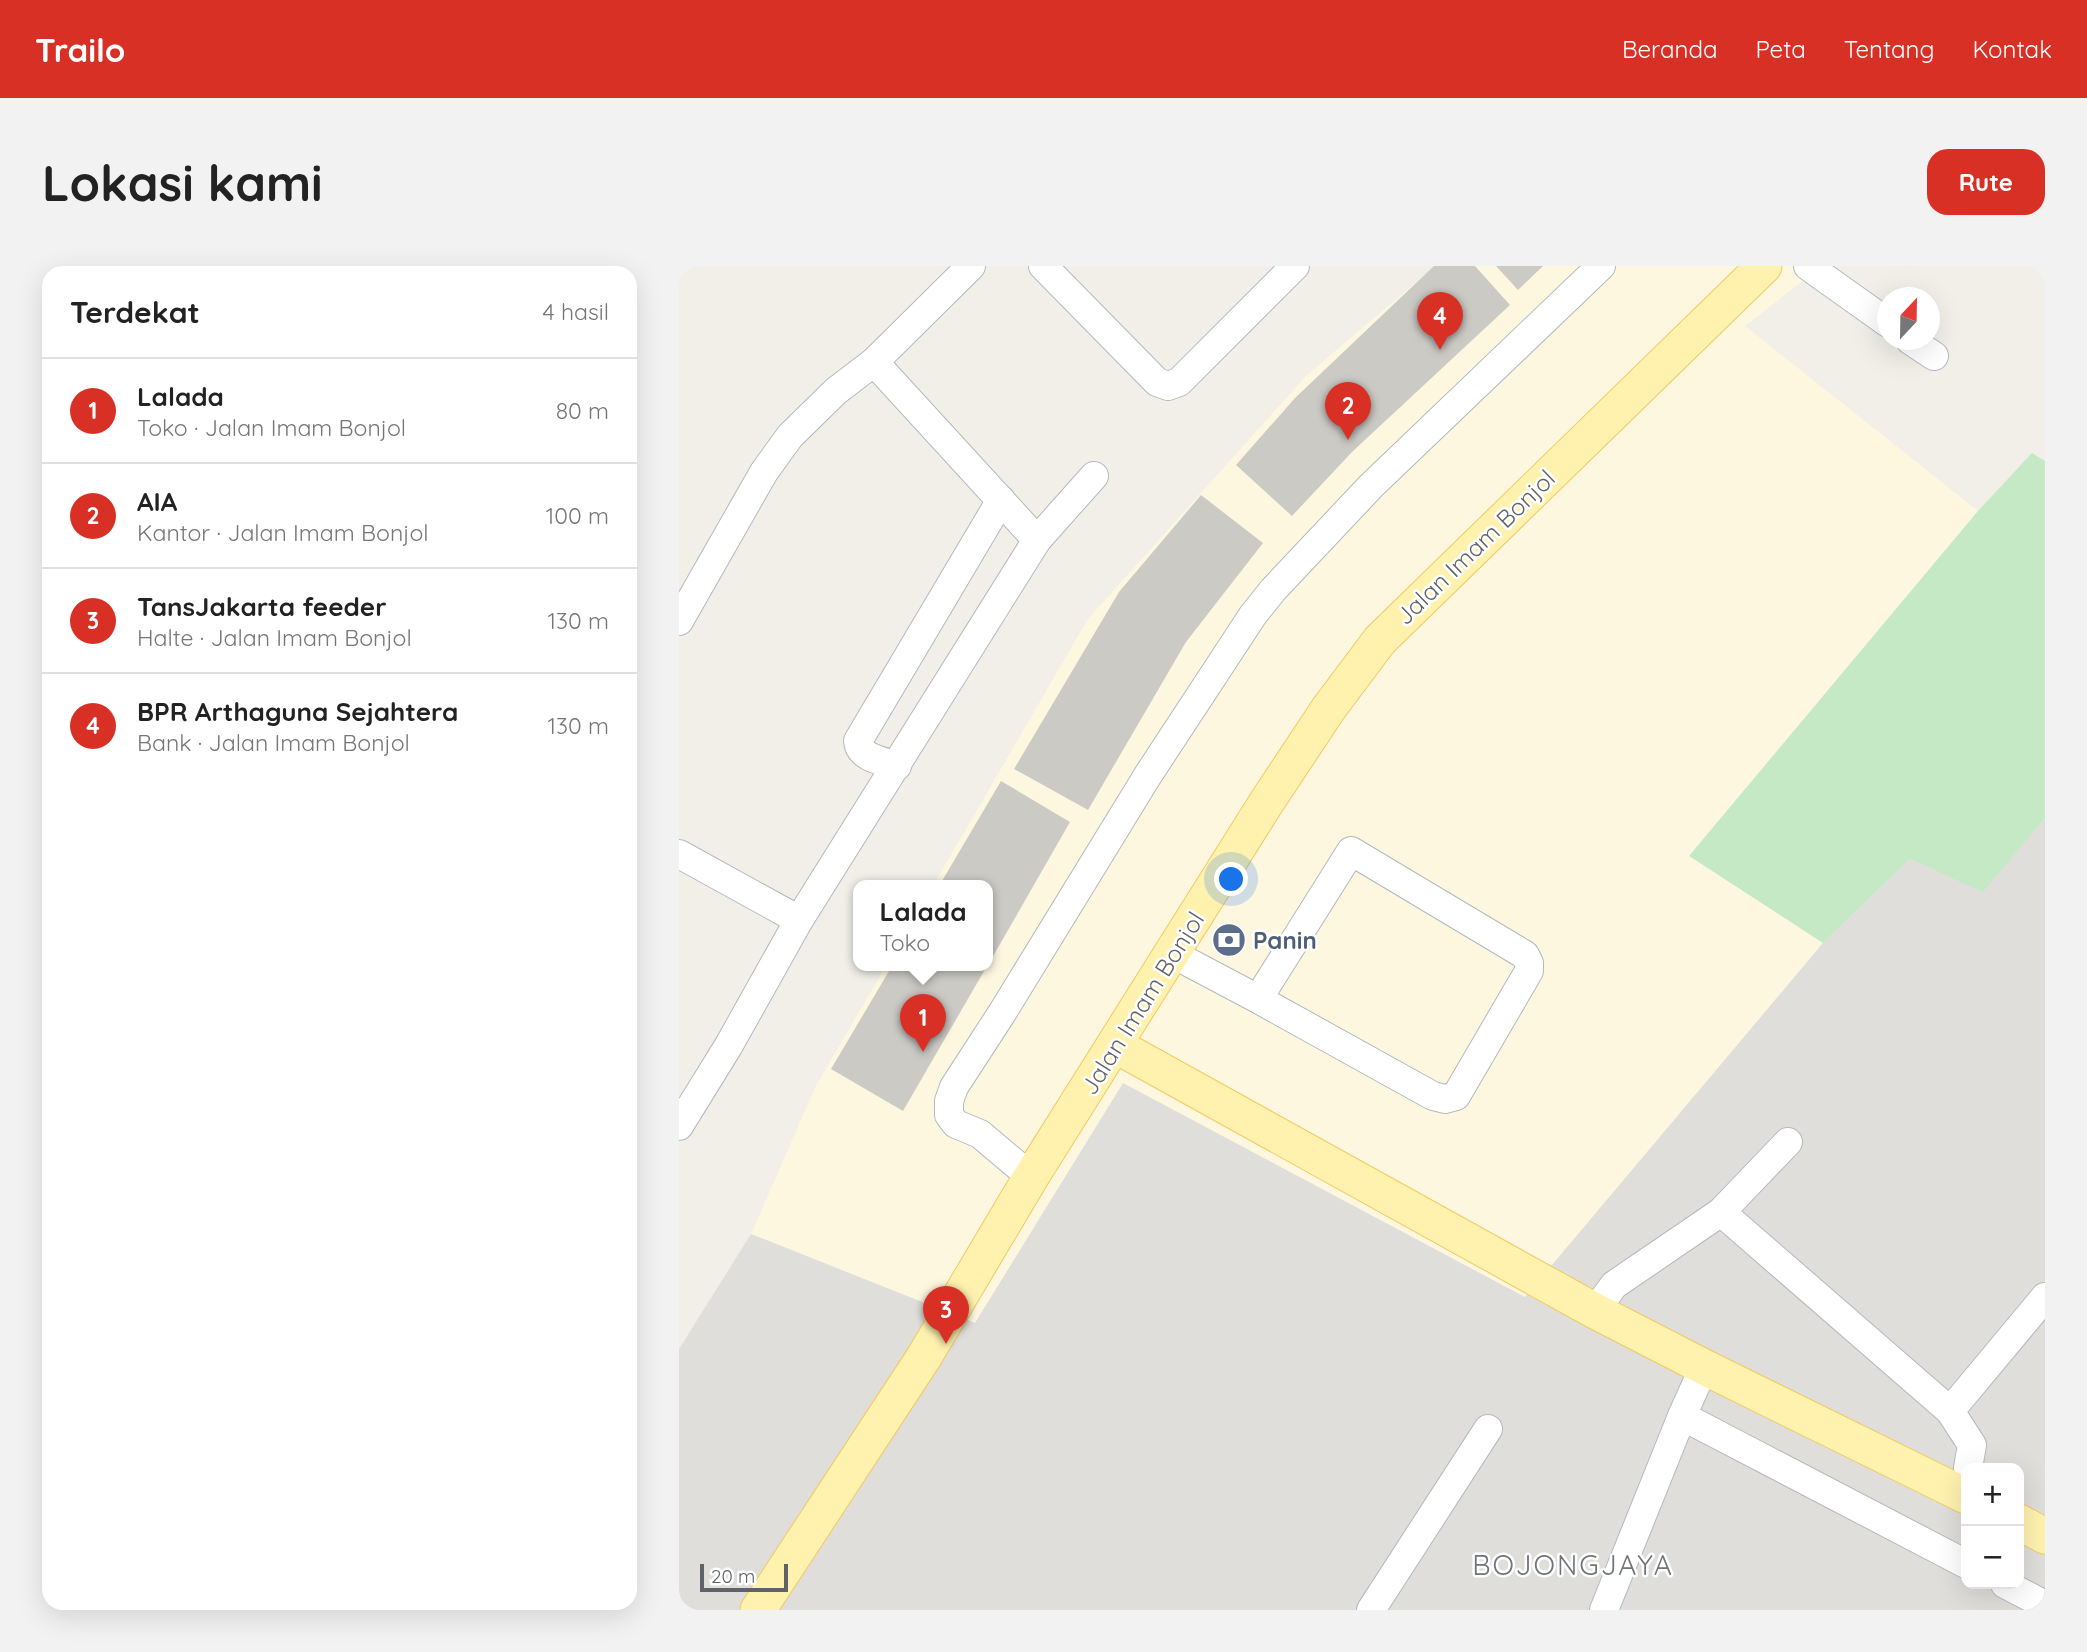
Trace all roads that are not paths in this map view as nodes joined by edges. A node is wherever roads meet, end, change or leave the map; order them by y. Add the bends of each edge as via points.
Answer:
1 (971, 266) edge
2 (1044, 266) edge
3 (1295, 266) edge
4 (1601, 266) edge
5 (1764, 266) edge
6 (1808, 266) edge
7 (1877, 315) edge
8 (1925, 350) edge
9 (1934, 356) dead end
10 (874, 362) junction
11 (1094, 476) dead end
12 (1001, 500) junction
13 (1037, 540) junction
14 (679, 621) edge
15 (897, 766) junction
16 (679, 854) edge
17 (799, 920) junction
18 (1173, 954) junction
19 (1258, 999) junction
20 (1115, 1045) junction
21 (679, 1126) edge
22 (1787, 1142) dead end
23 (1031, 1178) junction
24 (1721, 1212) junction
25 (2045, 1297) edge
26 (1595, 1311) junction
27 (1704, 1367) junction
28 (1949, 1411) junction
29 (1682, 1416) junction
30 (1488, 1429) dead end
31 (1969, 1463) edge
32 (1961, 1481) edge
33 (2024, 1524) edge
34 (2045, 1535) edge
35 (1961, 1560) edge
36 (2015, 1589) edge
37 (2045, 1605) edge
38 (758, 1610) edge
39 (1371, 1610) edge
40 (1604, 1610) edge

1 - 10 street
2 - 3 street via 1157,382 1168,386 1179,382
4 - 23 street via 1371,486 1273,590 1148,775 949,1101 949,1115 956,1124 981,1134
5 - 18 main road, Jalan Imam Bonjol via 1380,640 1266,803
6 - 7 street
8 - 9 street
10 - 12 street
10 - 14 street via 790,436 764,472
11 - 13 street
12 - 13 street
12 - 15 street via 858,741 863,754
13 - 15 street
15 - 17 street
16 - 17 street
17 - 21 street
18 - 19 street
18 - 20 main road, Jalan Imam Bonjol
19 - 19 street via 1445,1099 1456,1096 1529,971 1529,963 1525,955 1351,851
20 - 23 main road, Jalan Imam Bonjol
20 - 26 main road
22 - 24 street
23 - 38 main road, Jalan Imam Bonjol via 924,1357
24 - 26 street via 1614,1285
24 - 28 street
25 - 28 street
26 - 27 main road
27 - 29 street
27 - 32 main road
28 - 31 street via 1972,1445
29 - 35 street
29 - 40 street
30 - 39 street
33 - 34 main road
36 - 37 street

